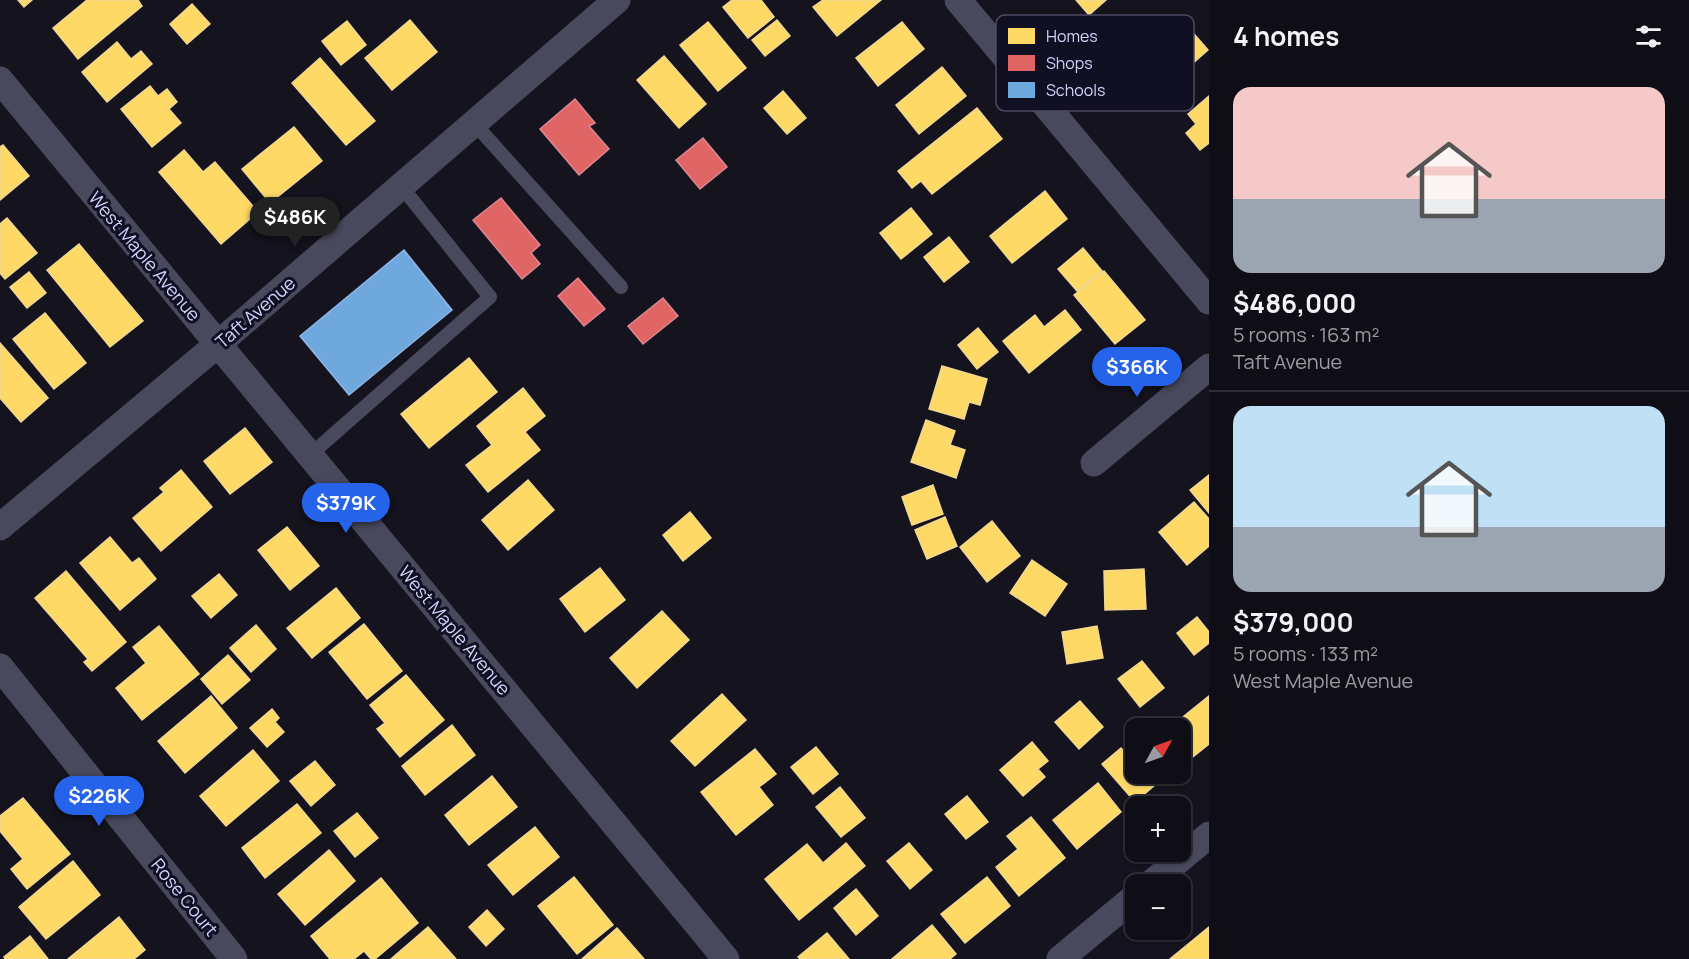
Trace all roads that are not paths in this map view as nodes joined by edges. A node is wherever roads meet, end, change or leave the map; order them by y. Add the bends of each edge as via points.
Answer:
1 (617, 0) edge
2 (958, 0) edge
3 (996, 44) edge
4 (0, 80) edge
5 (1053, 111) edge
6 (474, 123) junction
7 (401, 186) junction
8 (621, 287) dead end
9 (1205, 288) edge
10 (218, 344) junction
11 (1209, 367) edge
12 (310, 455) junction
13 (1094, 463) dead end
14 (0, 527) edge
15 (0, 667) edge
16 (1209, 835) edge
17 (1162, 874) edge
18 (1125, 905) edge
19 (234, 959) edge
20 (726, 959) edge
21 (1060, 959) edge

1 - 6 street, Taft Avenue
2 - 3 street
4 - 10 street, West Maple Avenue
5 - 9 street
6 - 7 street, Taft Avenue
6 - 8 lane
7 - 10 street, Taft Avenue
7 - 12 lane via 490,297
10 - 12 street, West Maple Avenue
10 - 14 street, Taft Avenue
11 - 13 street
12 - 20 street, West Maple Avenue
15 - 19 street, Rose Court
16 - 17 street
18 - 21 street

